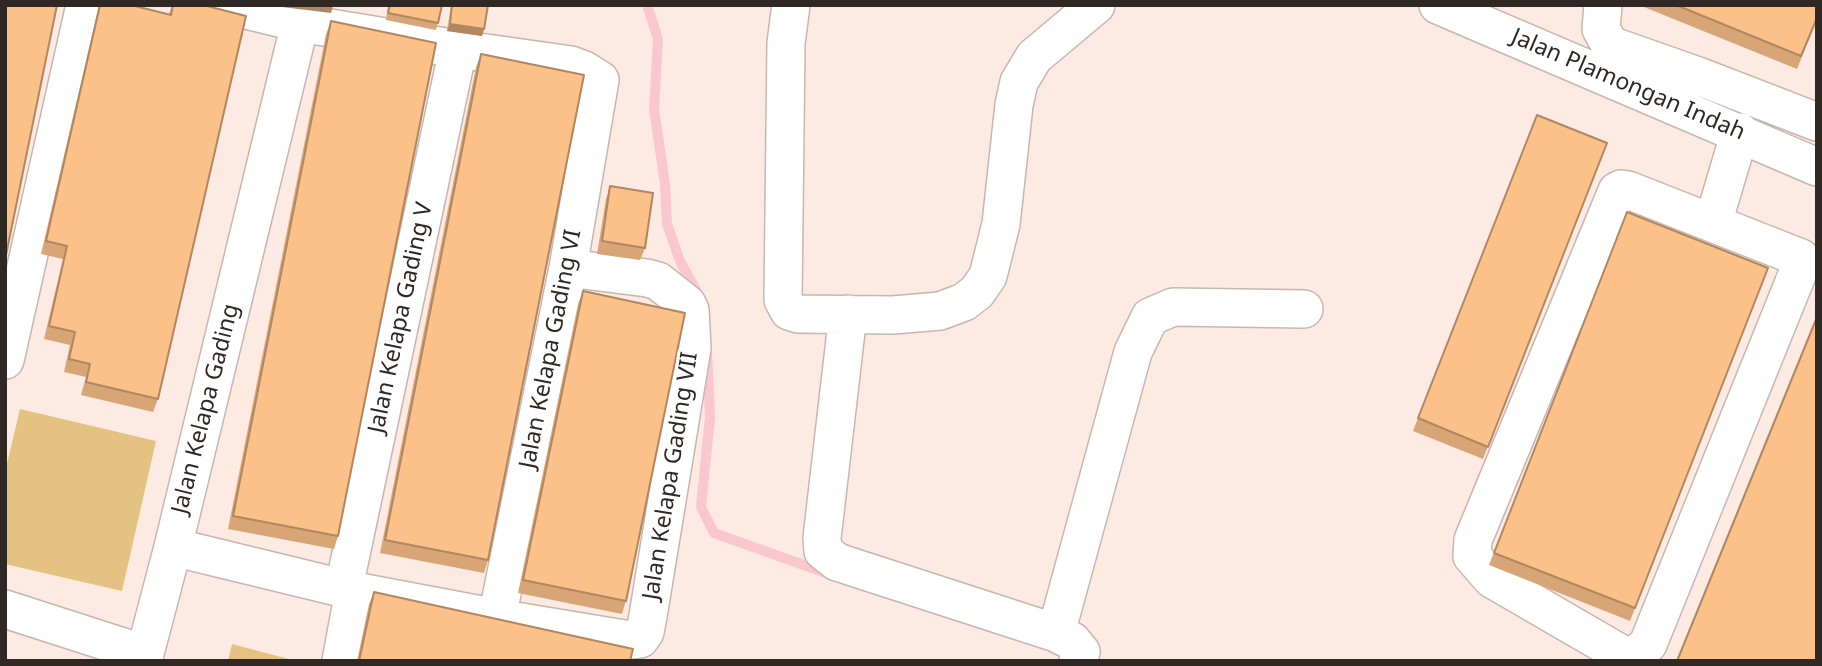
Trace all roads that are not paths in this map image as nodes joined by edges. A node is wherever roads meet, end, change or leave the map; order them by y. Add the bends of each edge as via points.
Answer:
1 (86, 5) edge
2 (226, 5) edge
3 (791, 5) edge
4 (1096, 5) edge
5 (1438, 5) edge
6 (1603, 5) edge
7 (300, 23) junction
8 (458, 49) junction
9 (1817, 122) edge
10 (1740, 132) junction
11 (1817, 167) edge
12 (1713, 223) junction
13 (568, 268) junction
14 (1304, 309) dead end
15 (848, 314) junction
16 (5, 360) edge
17 (173, 547) junction
18 (349, 589) junction
19 (5, 610) edge
20 (497, 618) junction
21 (1072, 649) edge
22 (144, 657) edge
23 (341, 661) edge

1 - 16 street
2 - 7 street
3 - 15 street via 786,43 783,300 789,311 798,314
4 - 15 street via 1034,57 1019,82 1001,224 988,276 977,292 940,311
5 - 10 street, Jalan Plamongan Indah
6 - 9 street via 1601,29 1610,45
7 - 8 street
7 - 17 street, Jalan Kelapa Gading
8 - 13 street, Jalan Kelapa Gading VI via 571,65 600,80
8 - 18 street, Jalan Kelapa Gading V
10 - 11 street, Jalan Plamongan Indah
10 - 12 street
12 - 12 street via 1797,255 1801,265 1648,644 1636,655 1623,655 1492,579 1472,556 1473,540 1617,191 1628,190
13 - 20 street, Jalan Kelapa Gading VI
13 - 20 street, Jalan Kelapa Gading VII via 657,281 690,310 692,348 648,616 640,639 630,640
14 - 21 street via 1173,307 1150,317 1133,352
15 - 21 street via 823,551 837,562
17 - 18 street
17 - 22 street, Jalan Kelapa Gading
18 - 20 street
18 - 23 street, Jalan Kelapa Gading V
19 - 22 street, Jalan Kelapa Gading

